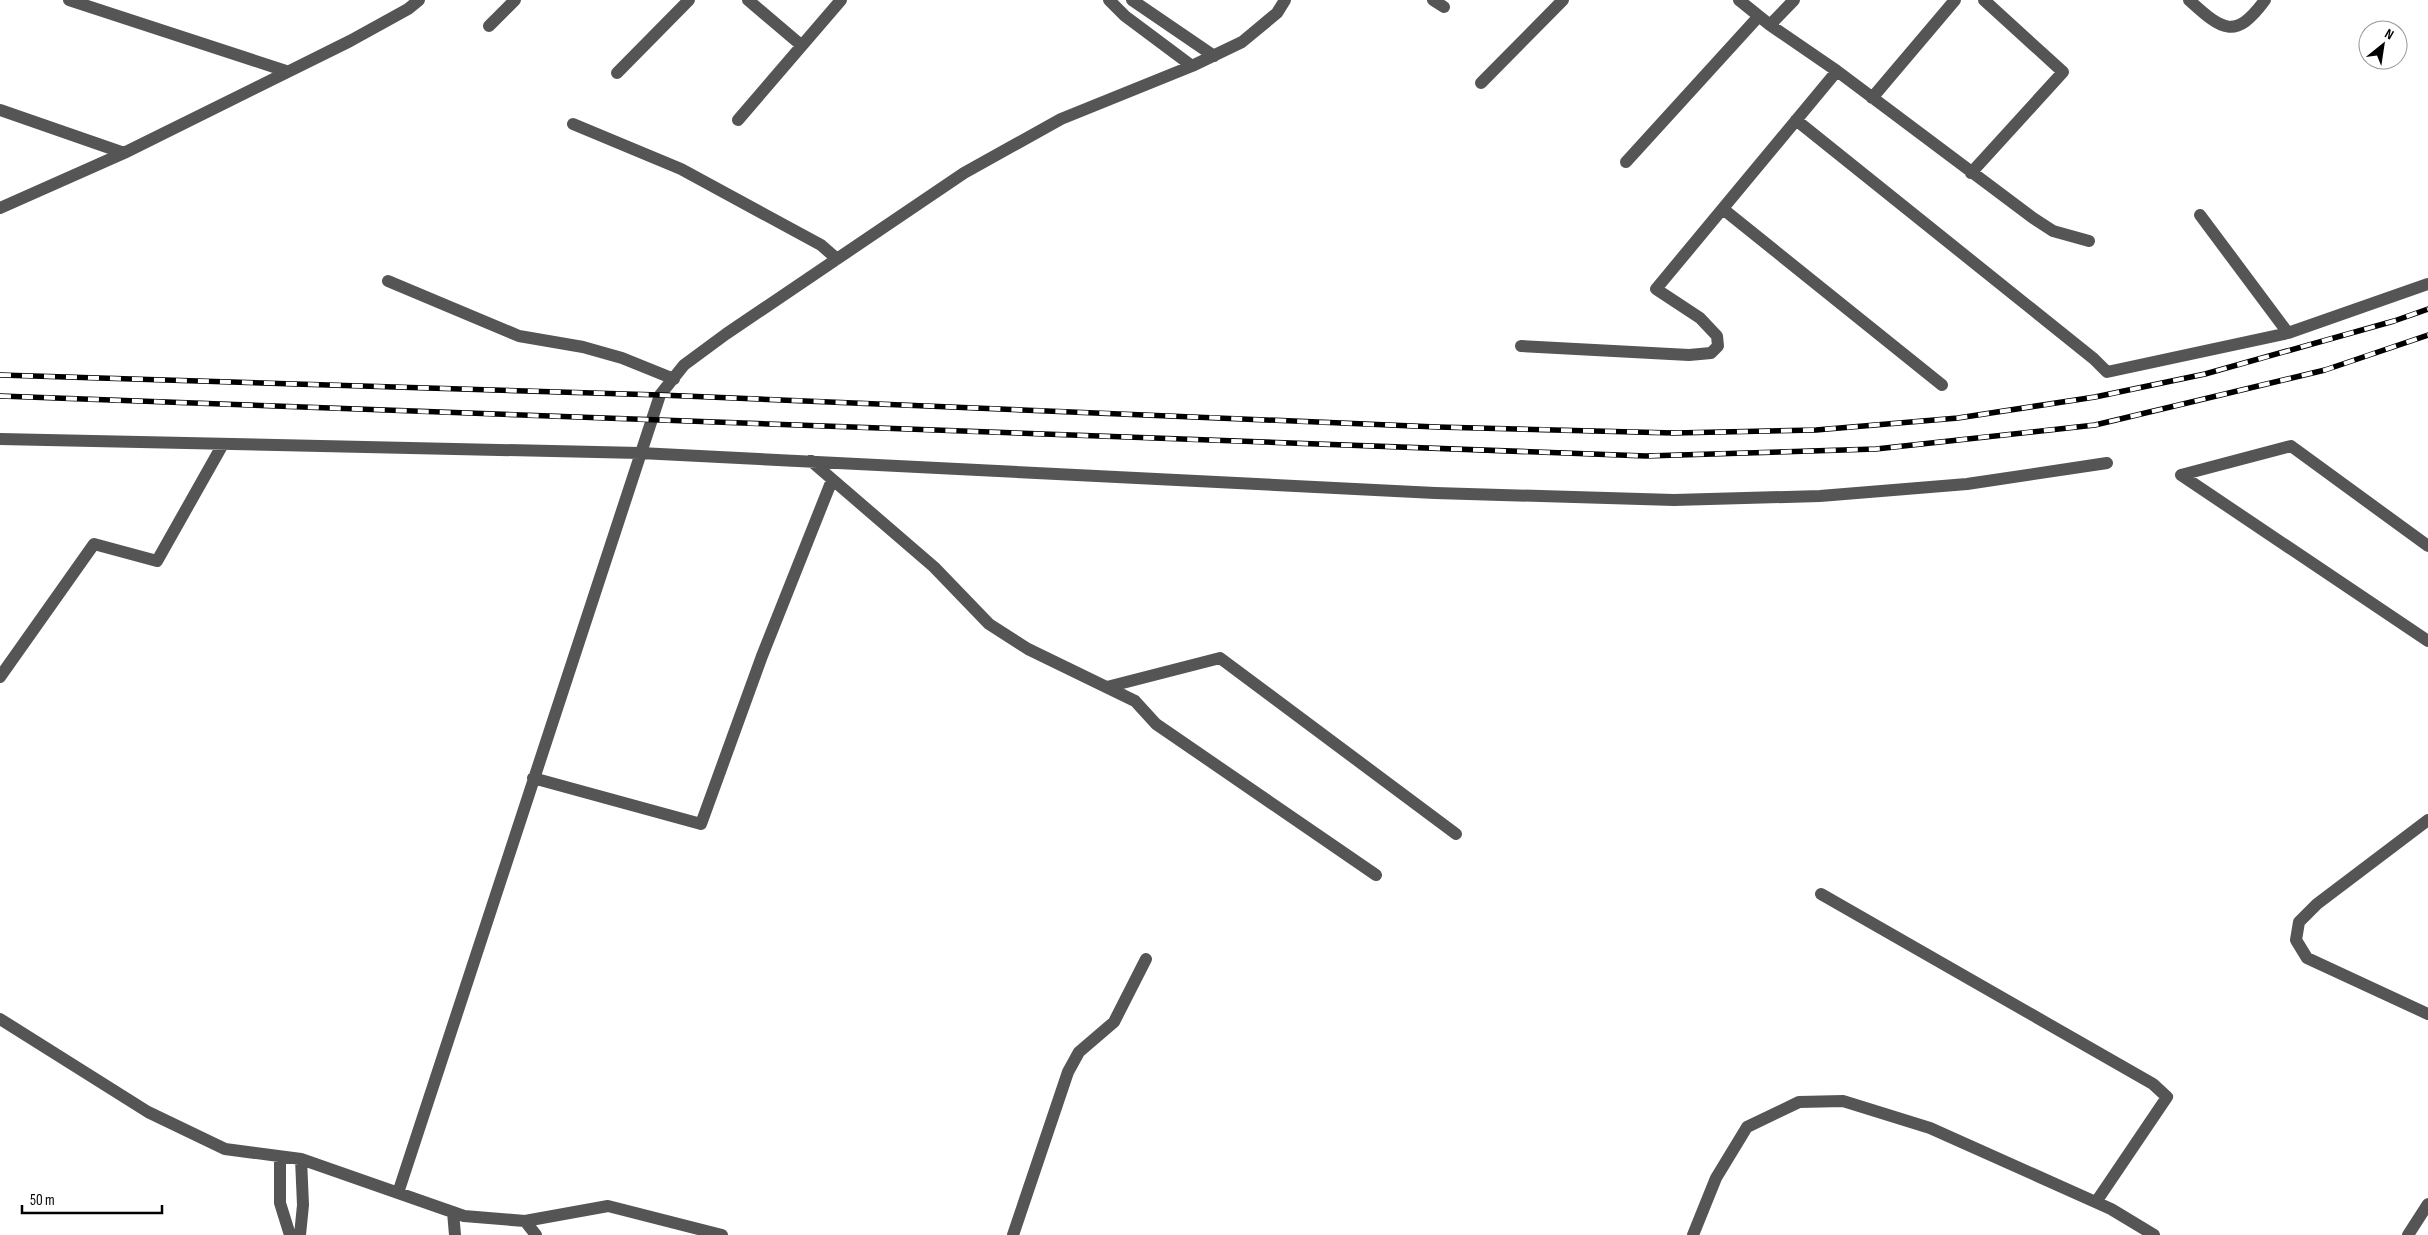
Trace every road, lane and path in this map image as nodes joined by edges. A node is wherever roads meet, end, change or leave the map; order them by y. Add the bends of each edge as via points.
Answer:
1 (69, 0) edge
2 (419, 0) edge
3 (515, 0) edge
4 (688, 0) edge
5 (748, 0) edge
6 (840, 0) edge
7 (1109, 0) edge
8 (1132, 0) edge
9 (1285, 0) edge
10 (1433, 0) edge
11 (1563, 0) edge
12 (1739, 0) edge
13 (1794, 0) edge
14 (1955, 0) edge
15 (1984, 0) edge
16 (2189, 0) edge
17 (2265, 0) edge
18 (1444, 7) dead end
19 (1759, 16) junction
20 (1770, 25) junction
21 (489, 26) dead end
22 (801, 45) junction
23 (1214, 56) junction
24 (1192, 66) junction
25 (286, 71) junction
26 (1837, 71) junction
27 (617, 72) dead end
28 (1481, 83) dead end
29 (1872, 98) junction
30 (0, 110) edge
31 (738, 120) dead end
32 (1796, 120) junction
33 (573, 124) dead end
34 (124, 153) junction
35 (1626, 162) dead end
36 (1971, 173) junction
37 (0, 208) edge
38 (1723, 209) junction
39 (2200, 215) dead end
40 (2089, 242) dead end
41 (837, 259) junction
42 (388, 281) dead end
43 (2428, 284) edge
44 (2288, 333) junction
45 (1522, 346) dead end
46 (674, 379) junction
47 (1942, 385) dead end
48 (0, 439) edge
49 (223, 444) junction
50 (640, 453) junction
51 (811, 462) junction
52 (2107, 463) dead end
53 (832, 480) junction
54 (2428, 546) edge
55 (2428, 641) edge
56 (0, 677) edge
57 (1107, 687) junction
58 (533, 778) junction
59 (2428, 820) edge
60 (1456, 834) dead end
61 (1376, 875) dead end
62 (1821, 894) dead end
63 (1146, 959) dead end
64 (2428, 1014) edge
65 (0, 1019) edge
66 (280, 1157) junction
67 (301, 1159) junction
68 (398, 1193) junction
69 (2096, 1202) junction
70 (2428, 1204) edge
71 (453, 1212) junction
72 (525, 1221) junction
73 (290, 1235) edge
74 (300, 1235) edge
75 (456, 1235) edge
76 (536, 1235) edge
77 (722, 1235) edge
78 (1013, 1235) edge
79 (1693, 1235) edge
80 (2154, 1235) edge
81 (2408, 1235) edge

1 - 25 street
2 - 25 street via 350,41
3 - 21 street
4 - 27 street
5 - 22 street
6 - 22 street
7 - 24 street via 1125,16
8 - 23 street
9 - 23 street via 1277,13 1242,42
10 - 18 street
11 - 28 street
12 - 19 street
13 - 20 street
14 - 29 street
15 - 36 street via 2063,72
16 - 17 street via 2208,18 2226,27 2239,27
19 - 20 street
19 - 35 street
20 - 26 street
22 - 31 street
23 - 24 street
24 - 41 street via 1053,124 964,173
25 - 34 street
26 - 29 street
26 - 32 street
29 - 36 street
30 - 34 street
32 - 38 street
32 - 44 street via 2094,359 2106,372
33 - 41 street via 681,169 815,242
34 - 37 street
36 - 40 street via 2054,231
38 - 45 street via 1656,289 1700,318 1718,336 1718,346 1711,353 1690,355
38 - 47 street
39 - 44 street
41 - 46 street via 719,339 684,365
42 - 46 street via 519,336 583,347
43 - 44 street
46 - 50 street via 660,396
48 - 49 street
49 - 50 street
49 - 56 street via 157,561 94,544
50 - 51 street
50 - 58 street
51 - 52 street via 1435,493 1674,500 1820,496 1966,484
51 - 53 street
53 - 57 street via 934,567 989,624 1028,649
53 - 58 street via 762,656 701,824
54 - 55 street via 2291,446 2182,475
57 - 60 street via 1220,658
57 - 61 street via 1135,701 1156,724
58 - 68 street
59 - 64 street via 2317,904 2299,922 2296,940 2307,958
62 - 69 street via 2153,1084 2167,1097
63 - 78 street via 1114,1022 1079,1052 1068,1072
65 - 66 street via 148,1112 225,1149
66 - 67 street
66 - 73 street via 280,1204
67 - 68 street
67 - 74 street via 303,1205
68 - 71 street
69 - 79 street via 1930,1128 1843,1101 1799,1102 1747,1127 1716,1178
69 - 80 street
70 - 81 street
71 - 72 street via 464,1216
71 - 75 street
72 - 76 street
72 - 77 street via 608,1206

